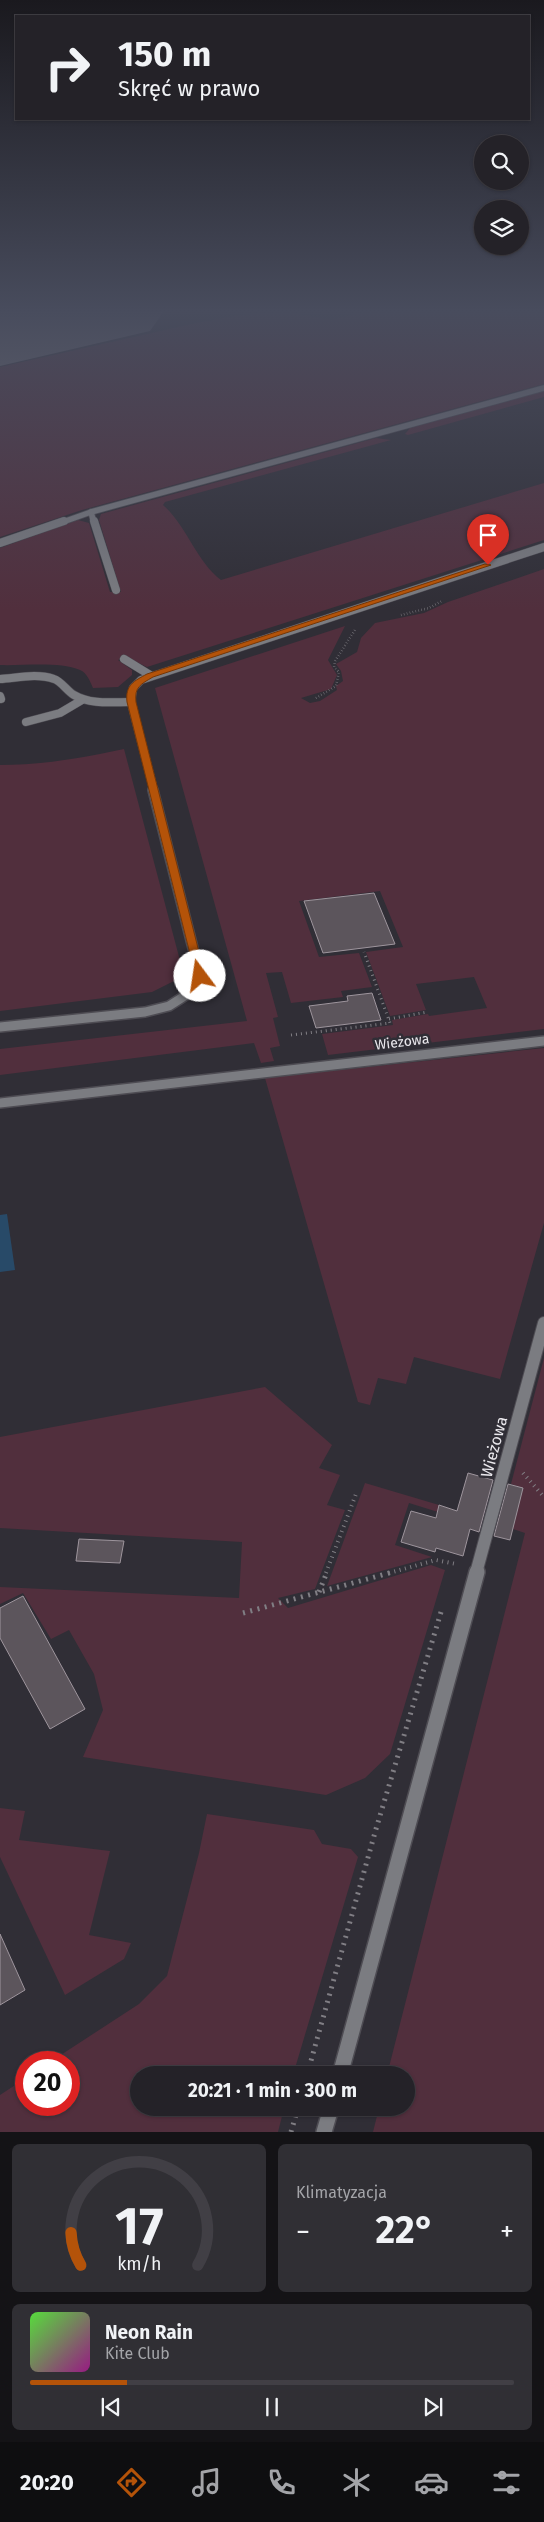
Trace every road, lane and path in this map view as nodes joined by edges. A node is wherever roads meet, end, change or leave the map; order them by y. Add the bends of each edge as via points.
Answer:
1 (462, 410) edge
2 (91, 512) junction
3 (0, 544) edge
4 (544, 547) edge
5 (116, 590) dead end
6 (354, 631) dead end
7 (124, 659) dead end
8 (150, 675) junction
9 (0, 680) edge
10 (316, 698) dead end
11 (82, 700) junction
12 (131, 702) junction
13 (26, 722) dead end
14 (364, 952) dead end
15 (427, 1012) dead end
16 (389, 1019) junction
17 (0, 1027) edge
18 (291, 1035) dead end
19 (544, 1041) edge
20 (0, 1103) edge
21 (544, 1323) edge
22 (508, 1455) junction
23 (356, 1494) dead end
24 (544, 1497) edge
25 (458, 1554) dead end
26 (456, 1564) junction
27 (453, 1573) dead end
28 (318, 1593) junction
29 (444, 1602) dead end
30 (243, 1613) dead end
31 (310, 2066) edge
32 (342, 2066) edge
33 (296, 2116) edge
34 (329, 2116) edge
35 (291, 2132) edge
36 (324, 2132) edge

1 - 2 lane
2 - 3 lane
2 - 5 lane
4 - 8 lane
6 - 10 path via 334,661 340,679 331,692
7 - 8 lane
8 - 12 lane via 134,685 130,693
9 - 11 lane via 40,676 56,679 66,692
11 - 12 lane
11 - 13 lane via 60,713
12 - 17 lane via 200,976 194,990 169,1006 144,1012
14 - 16 path
15 - 16 path
16 - 18 path via 390,1023
19 - 20 lane, Wieżowa
21 - 22 lane, Wieżowa
22 - 24 path
22 - 32 lane, Wieżowa
23 - 28 path
25 - 26 path
26 - 27 path
26 - 28 path via 436,1560
28 - 30 path
29 - 31 path
33 - 35 path
34 - 36 lane

